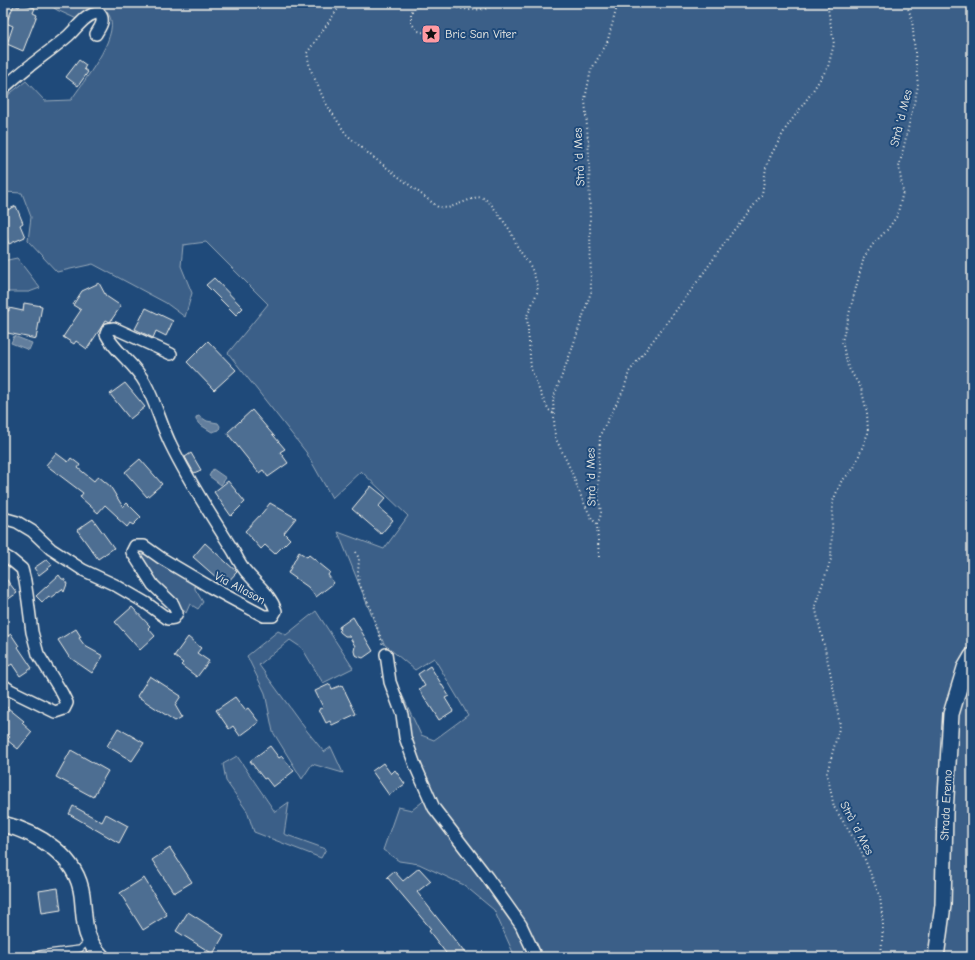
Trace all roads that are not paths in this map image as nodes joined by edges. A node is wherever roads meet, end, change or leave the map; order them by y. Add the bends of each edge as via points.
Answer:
1 (96, 34) dead end
2 (3, 89) edge
3 (171, 354) dead end
4 (3, 518) edge
5 (3, 555) edge
6 (386, 654) road end
7 (972, 656) edge
8 (3, 685) edge
9 (3, 824) edge
10 (90, 939) junction
11 (33, 957) edge
12 (102, 957) edge
13 (536, 957) edge
14 (936, 957) edge

1 - 2 street via 103,20 99,13 89,16
3 - 4 street, Via Allason via 114,328 108,329 106,334 144,382 171,445 235,554 273,603 276,611 273,616 264,616 173,566 144,546 135,546 132,552 138,563 153,585 174,604 177,613 174,618 168,619 115,585 83,570 32,531 17,522
5 - 8 street via 22,569 38,654 67,703 64,709 55,712
6 - 13 street via 390,682 402,714 405,737 434,808 521,925
7 - 14 main road, Strada Eremo via 965,668 951,714 943,905
9 - 10 main road via 52,846 70,864 80,883 85,930
10 - 11 lane via 80,949
10 - 12 main road via 94,950

